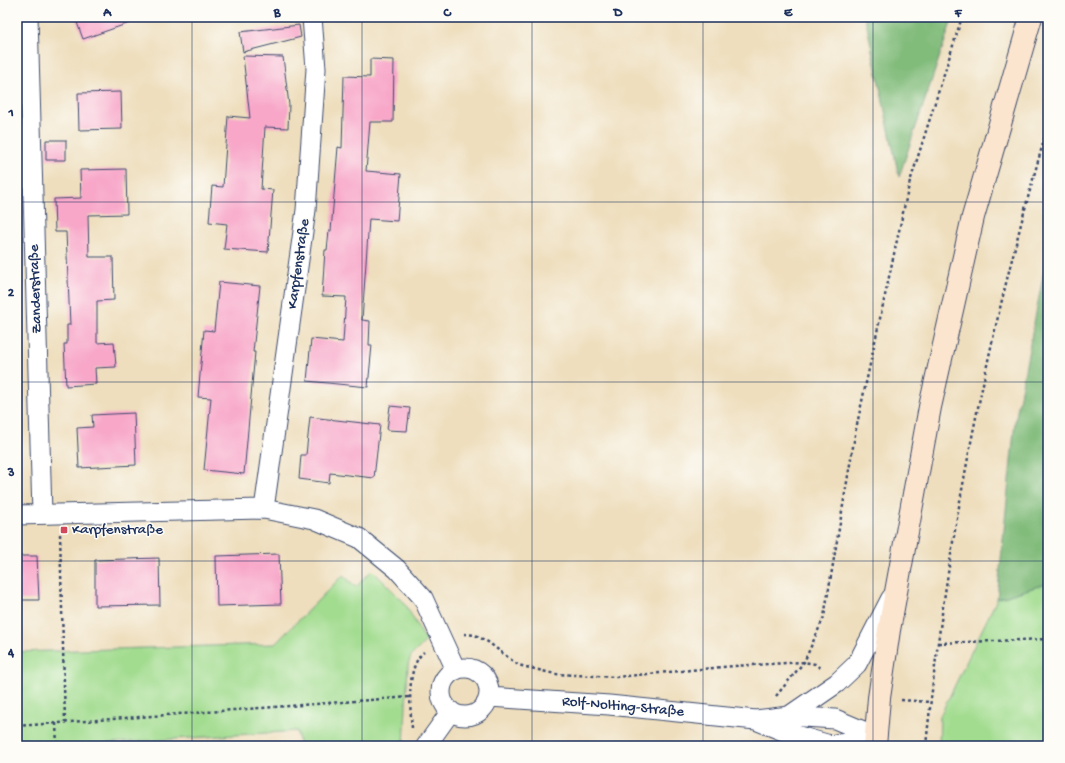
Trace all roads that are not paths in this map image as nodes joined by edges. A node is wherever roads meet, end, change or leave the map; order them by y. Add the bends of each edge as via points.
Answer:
1 (28, 17) edge
2 (312, 17) edge
3 (1031, 17) edge
4 (264, 509) junction
5 (17, 514) edge
6 (50, 514) junction
7 (896, 588) junction
8 (456, 670) junction
9 (488, 697) junction
10 (451, 711) junction
11 (789, 716) junction
12 (756, 720) junction
13 (419, 741) edge
14 (875, 741) edge

1 - 6 street, Zanderstraße
2 - 4 street, Karpfenstraße via 316,69 306,210
3 - 7 main road via 973,217 930,407
4 - 6 street
4 - 8 street via 314,519 359,538 397,569 423,598
5 - 6 street
7 - 11 street, Rolf-Nolting-Straße via 857,664 837,683
7 - 14 main road
8 - 9 street via 473,669 481,674 488,684
8 - 10 street via 445,679 441,693 442,700
9 - 10 street via 485,706 469,716
9 - 12 street, Rolf-Nolting-Straße via 609,705
10 - 13 street
11 - 12 street, Rolf-Nolting-Straße
11 - 14 street, Rolf-Nolting-Straße via 835,719
12 - 14 street, Rolf-Nolting-Straße via 788,733 830,745

